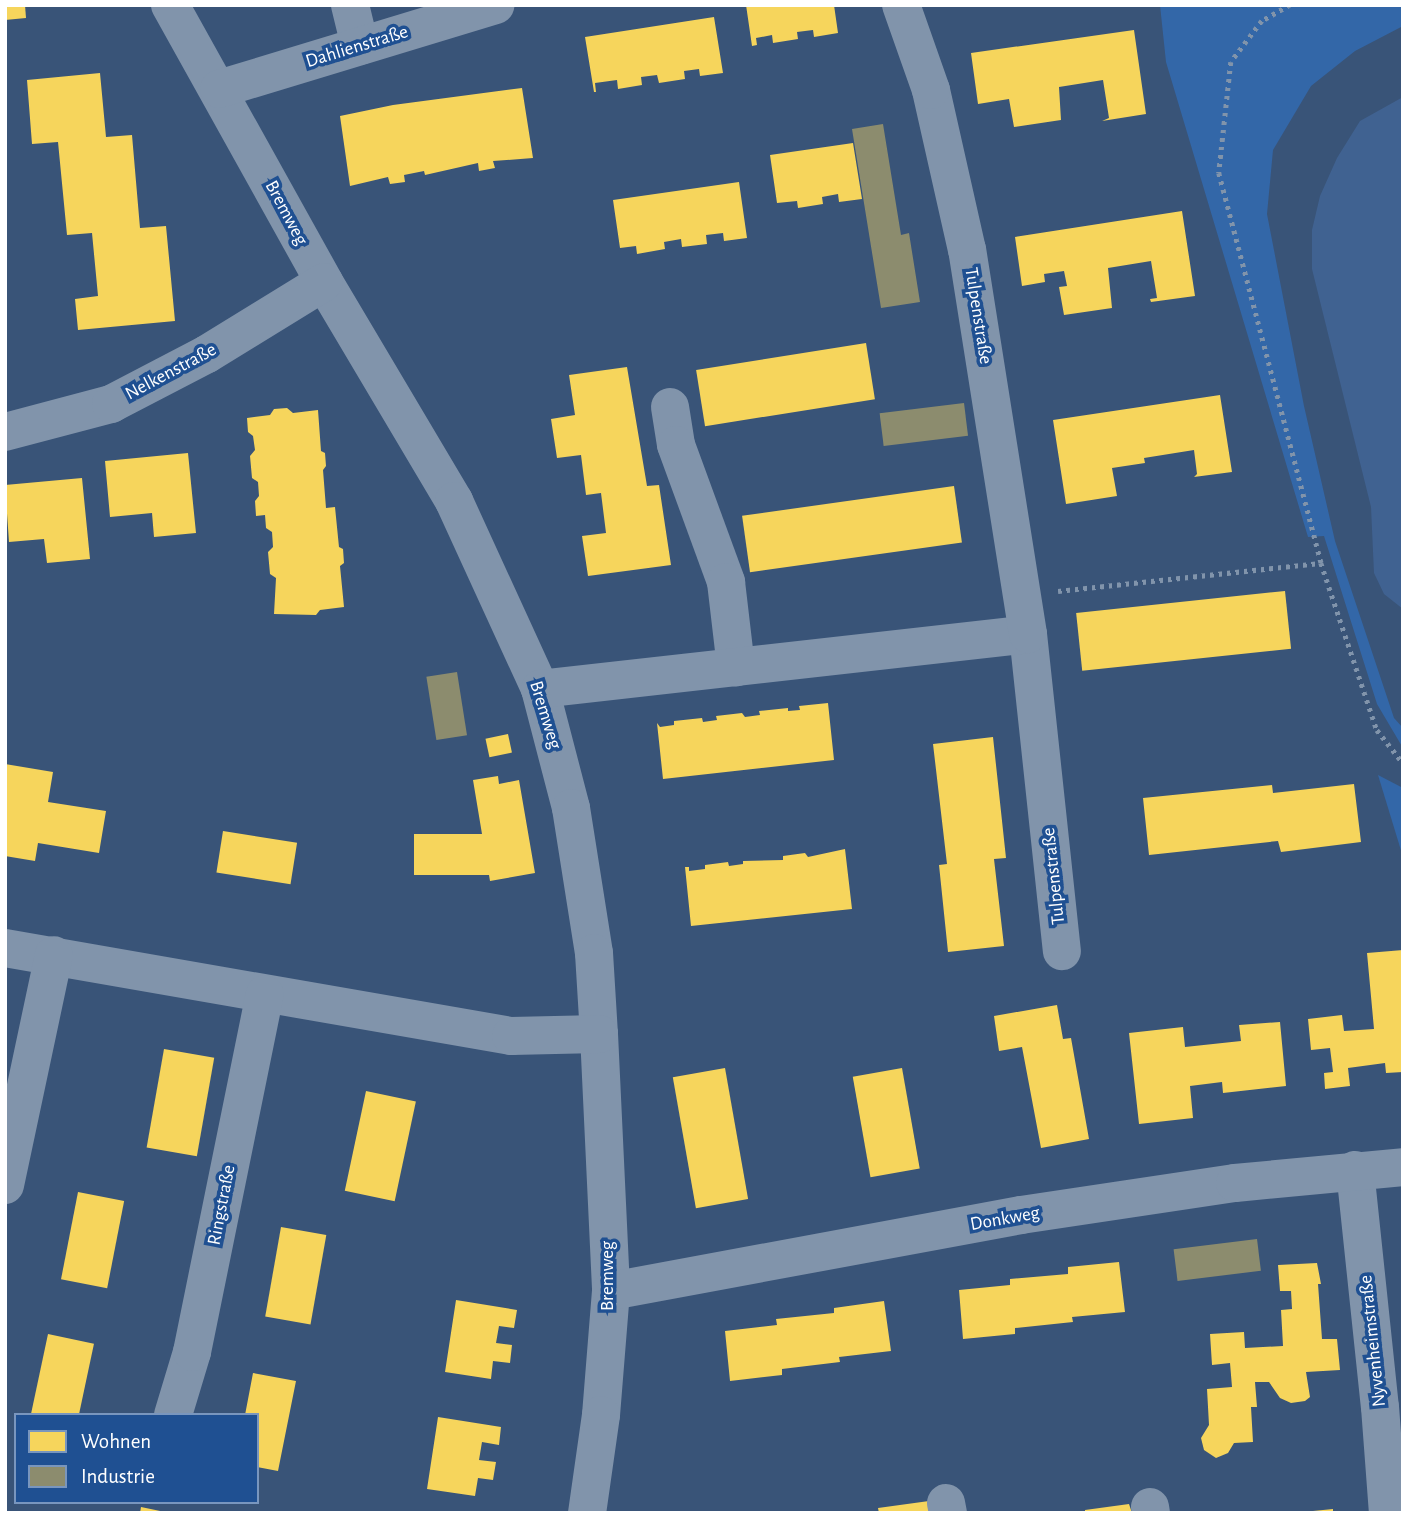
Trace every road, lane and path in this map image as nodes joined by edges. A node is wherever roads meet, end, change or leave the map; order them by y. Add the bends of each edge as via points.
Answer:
1 (170, 5) edge
2 (349, 5) edge
3 (496, 5) edge
4 (901, 5) edge
5 (1290, 5) edge
6 (431, 15) edge
7 (360, 46) junction
8 (219, 89) junction
9 (324, 282) junction
10 (670, 407) dead end
11 (5, 432) edge
12 (1321, 563) junction
13 (1022, 594) junction
14 (1028, 634) junction
15 (736, 667) junction
16 (540, 689) junction
17 (1403, 762) edge
18 (5, 948) edge
19 (1062, 951) dead end
20 (54, 954) junction
21 (265, 994) junction
22 (599, 1034) junction
23 (1403, 1167) edge
24 (1355, 1170) junction
25 (5, 1185) edge
26 (611, 1291) junction
27 (174, 1413) edge
28 (587, 1513) edge
29 (1388, 1513) edge

1 - 8 street, Bremweg
2 - 7 street
3 - 6 street, Dahlienstraße
4 - 13 street, Tulpenstraße via 931,90 967,250
5 - 12 path via 1262,21 1231,62 1219,173
6 - 7 street, Dahlienstraße
7 - 8 street, Dahlienstraße
8 - 9 street, Bremweg
9 - 11 street, Nelkenstraße via 207,354 111,404
9 - 16 street, Bremweg via 454,501
10 - 15 street via 676,445 726,582
12 - 13 path
12 - 17 path via 1377,730
13 - 14 street, Tulpenstraße
14 - 15 street
14 - 19 street, Tulpenstraße
15 - 16 street
16 - 22 street, Bremweg via 571,808 594,953
18 - 20 street
20 - 21 street
20 - 25 street
21 - 22 street via 511,1035
21 - 27 street, Ringstraße via 192,1352
22 - 26 street, Bremweg
23 - 24 street, Donkweg
24 - 26 street, Donkweg via 1021,1215
24 - 29 street, Nyvenheimstraße
26 - 28 street, Bremweg

